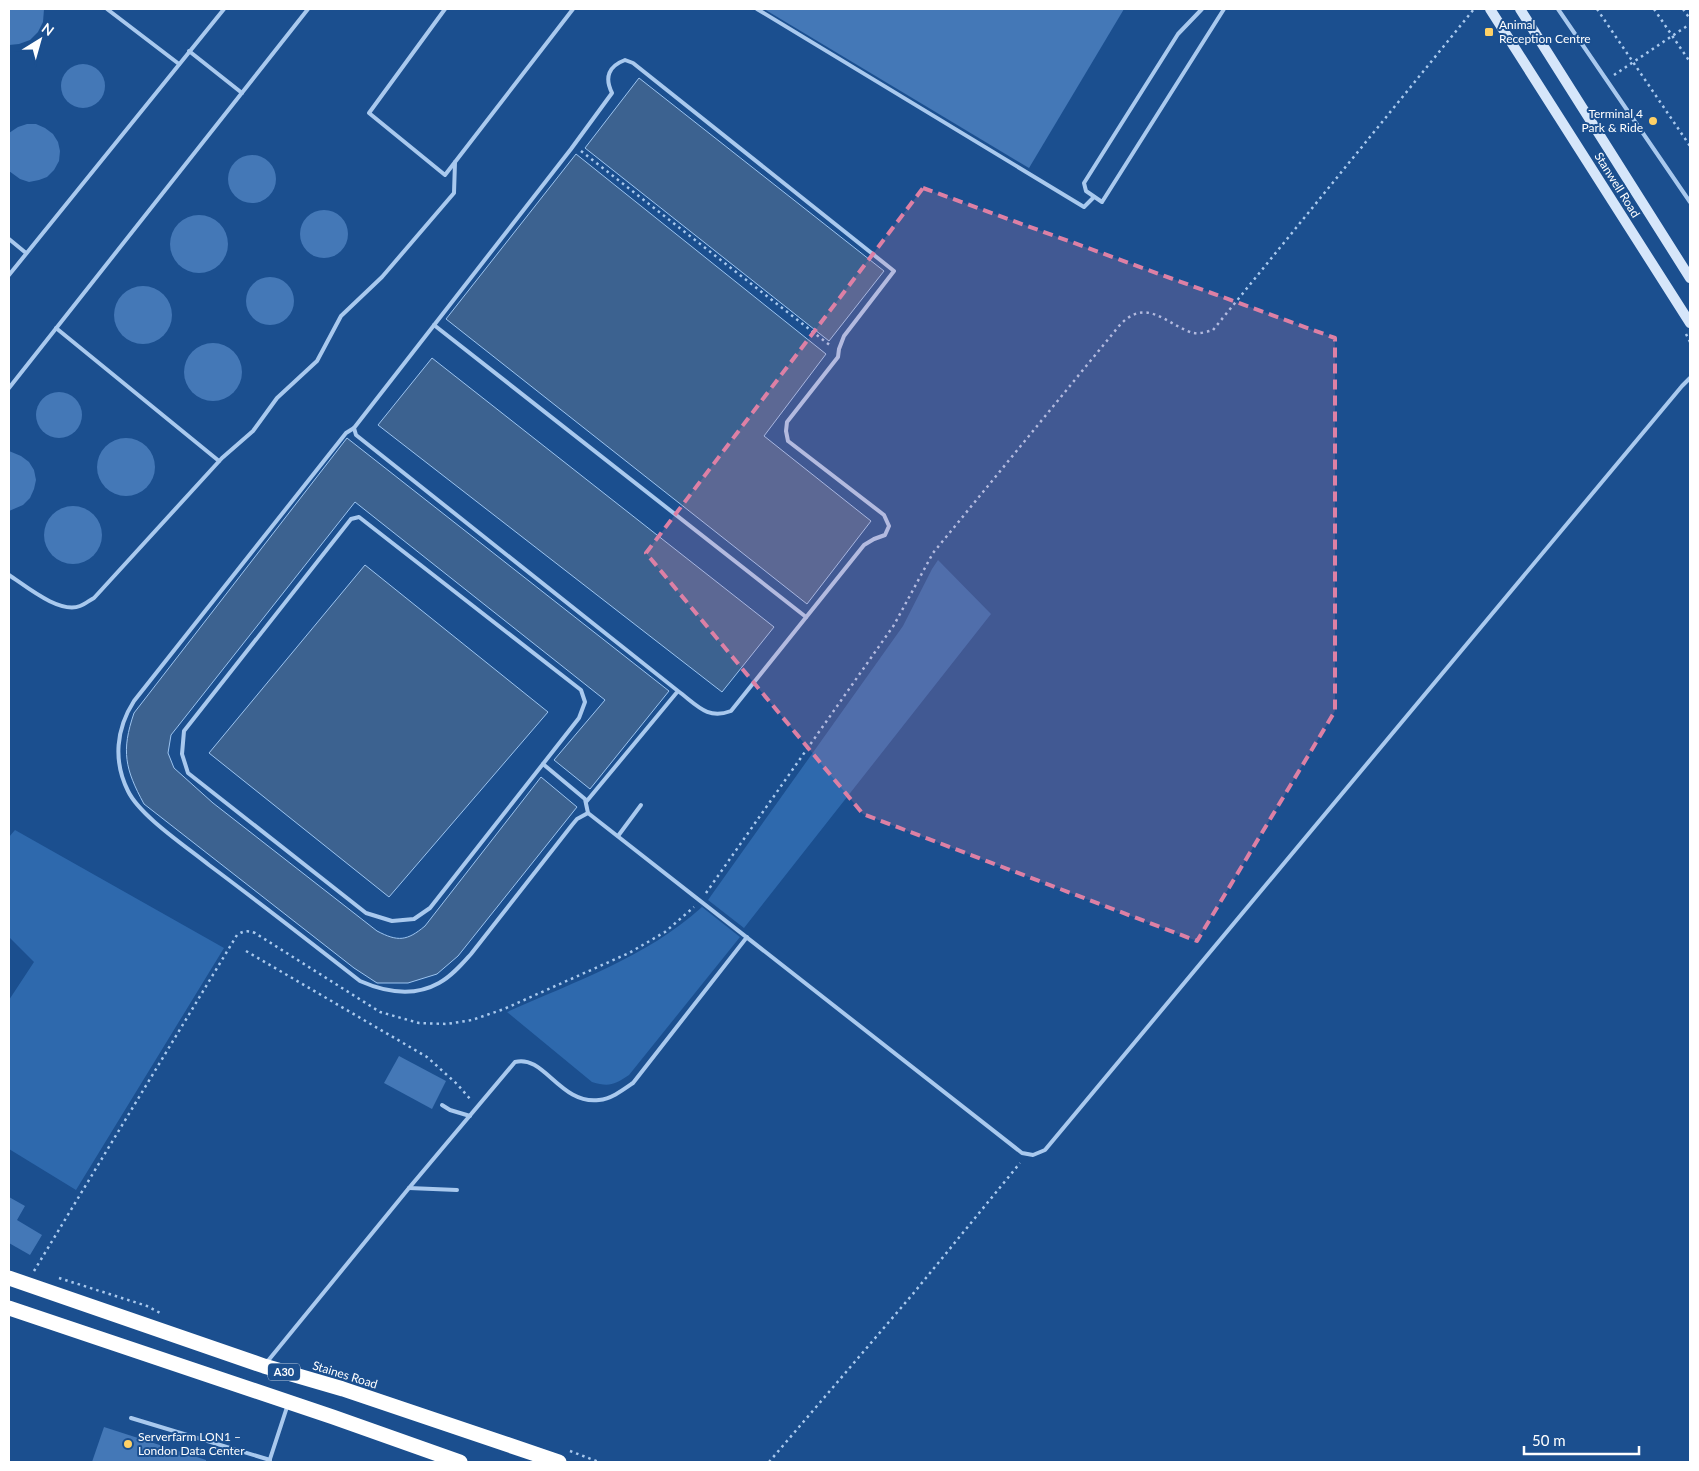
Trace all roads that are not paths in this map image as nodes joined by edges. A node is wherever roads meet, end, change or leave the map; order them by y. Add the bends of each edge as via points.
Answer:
1 (107, 9) edge
2 (224, 9) edge
3 (308, 9) edge
4 (445, 9) edge
5 (573, 9) edge
6 (757, 9) edge
7 (1202, 9) edge
8 (1224, 9) edge
9 (1490, 9) edge
10 (1520, 9) edge
11 (1558, 9) edge
12 (189, 51) junction
13 (179, 64) junction
14 (242, 93) junction
15 (455, 162) junction
16 (1094, 197) junction
17 (1690, 202) edge
18 (9, 239) edge
19 (26, 253) junction
20 (9, 274) edge
21 (1690, 278) edge
22 (1690, 323) edge
23 (434, 325) junction
24 (56, 328) junction
25 (1690, 378) edge
26 (9, 388) edge
27 (354, 428) junction
28 (219, 461) junction
29 (9, 575) edge
30 (806, 618) junction
31 (678, 691) junction
32 (543, 764) junction
33 (586, 802) junction
34 (641, 804) dead end
35 (588, 813) junction
36 (618, 836) junction
37 (747, 937) junction
38 (442, 1105) dead end
39 (470, 1116) junction
40 (410, 1188) junction
41 (457, 1190) dead end
42 (9, 1278) edge
43 (9, 1308) edge
44 (264, 1366) junction
45 (288, 1402) junction
46 (130, 1418) dead end
47 (270, 1461) edge
48 (460, 1462) edge
49 (559, 1462) edge

1 - 13 lane
2 - 12 lane
3 - 14 lane
4 - 15 lane via 369,114 445,175
5 - 15 lane
6 - 16 lane via 1084,207
7 - 16 lane via 1178,34 1084,183 1086,191
8 - 16 lane via 1102,202
9 - 22 street, Stanwell Road
10 - 21 street, Stanwell Road
11 - 17 lane
12 - 13 lane
12 - 14 lane
13 - 19 lane
14 - 24 lane
15 - 28 lane via 454,193 382,278 341,316 317,362 278,398 253,432
18 - 19 lane
19 - 20 lane
23 - 27 lane
23 - 30 lane
23 - 30 lane via 612,93 608,84 609,72 617,63 625,60 633,63 894,271 844,336 838,357 787,422 788,441 884,515 889,526 885,535 864,545
24 - 26 lane
24 - 28 lane
25 - 37 lane via 1044,1150 1033,1155 1025,1154
27 - 31 lane via 356,435
27 - 35 lane via 340,440 134,701 121,726 119,750 129,793 140,809 178,840 360,981 396,992 418,991 439,983 456,970 577,819
28 - 29 lane via 94,598 78,606 61,606
30 - 31 lane via 731,711 709,714
31 - 33 lane
32 - 32 lane via 430,908 414,919 392,921 366,913 188,773 182,754 184,731 351,519 359,517 581,690 585,702 580,718
32 - 33 lane
33 - 35 lane
34 - 36 lane
35 - 36 lane
36 - 37 lane
37 - 39 lane via 633,1083 617,1094 600,1100 572,1096 534,1064 523,1060 515,1062
38 - 39 lane
39 - 40 lane
40 - 41 lane
40 - 44 lane
42 - 44 highway, Staines Road / A30
43 - 45 highway, A30
44 - 49 highway, Staines Road / A30 via 343,1389
45 - 47 lane
45 - 48 highway, A30
46 - 47 lane

